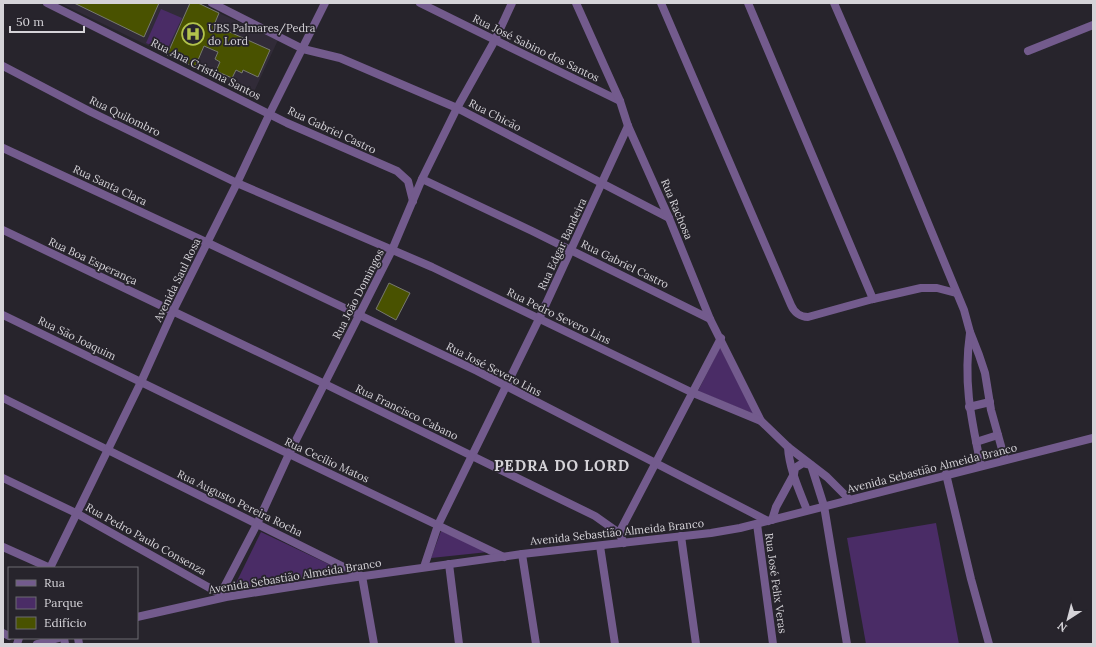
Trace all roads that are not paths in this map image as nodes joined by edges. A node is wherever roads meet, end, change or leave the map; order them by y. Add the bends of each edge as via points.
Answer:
1 (47, 3) edge
2 (212, 3) edge
3 (325, 3) edge
4 (420, 3) edge
5 (512, 3) edge
6 (576, 3) edge
7 (661, 3) edge
8 (748, 3) edge
9 (834, 3) edge
10 (1093, 25) edge
11 (494, 40) junction
12 (303, 49) junction
13 (1028, 51) dead end
14 (3, 66) edge
15 (620, 101) junction
16 (457, 108) junction
17 (270, 113) junction
18 (628, 126) junction
19 (3, 148) edge
20 (422, 179) junction
21 (238, 183) junction
22 (602, 184) junction
23 (413, 201) junction
24 (670, 218) junction
25 (3, 230) edge
26 (208, 243) junction
27 (392, 250) junction
28 (571, 250) junction
29 (956, 293) junction
30 (873, 299) junction
31 (173, 311) junction
32 (3, 315) edge
33 (359, 315) junction
34 (539, 319) junction
35 (710, 319) junction
36 (970, 332) junction
37 (721, 338) junction
38 (141, 382) junction
39 (325, 384) junction
40 (505, 386) junction
41 (691, 392) junction
42 (3, 398) edge
43 (990, 402) junction
44 (969, 407) junction
45 (761, 421) junction
46 (998, 435) junction
47 (1093, 438) edge
48 (976, 442) junction
49 (788, 446) junction
50 (108, 450) junction
51 (289, 454) junction
52 (471, 455) junction
53 (1005, 460) junction
54 (655, 463) junction
55 (811, 465) junction
56 (981, 466) junction
57 (794, 474) junction
58 (946, 474) junction
59 (3, 478) edge
60 (850, 500) junction
61 (824, 506) junction
62 (807, 510) junction
63 (76, 513) junction
64 (770, 521) junction
65 (257, 524) junction
66 (757, 524) junction
67 (438, 525) junction
68 (619, 533) junction
69 (681, 536) junction
70 (624, 543) junction
71 (600, 546) junction
72 (3, 547) edge
73 (522, 554) junction
74 (504, 557) junction
75 (449, 564) junction
76 (48, 567) edge
77 (50, 567) edge
78 (424, 567) junction
79 (362, 576) junction
80 (223, 595) junction
81 (138, 618) edge
82 (55, 639) edge
83 (37, 644) edge
84 (374, 644) edge
85 (459, 644) edge
86 (536, 644) edge
87 (615, 644) edge
88 (696, 644) edge
89 (773, 644) edge
90 (847, 644) edge
91 (989, 644) edge

1 - 17 street, Rua Ana Cristina Santos
2 - 12 street, Rua Chicão
3 - 12 street, Avenida Saul Rosa
4 - 11 street, Rua José Sabino dos Santos
5 - 11 street, Rua João Domingos
6 - 15 street, Rua Rachosa
7 - 30 street via 794,310 807,317
8 - 30 street
9 - 29 street
10 - 13 street
11 - 15 street, Rua José Sabino dos Santos
11 - 16 street, Rua João Domingos
12 - 16 street, Rua Chicão via 340,58
12 - 17 street, Avenida Saul Rosa
14 - 21 street, Rua Quilombro
15 - 18 street, Rua Rachosa
16 - 20 street, Rua João Domingos
16 - 22 street, Rua Chicão
17 - 21 street, Avenida Saul Rosa
17 - 23 street, Rua Gabriel Castro via 396,171 408,181
18 - 22 street, Rua Edgar Bandeira
18 - 24 street, Rua Rachosa
19 - 26 street, Rua Santa Clara
20 - 23 street, Rua João Domingos
20 - 28 street, Rua Gabriel Castro
21 - 26 street, Avenida Saul Rosa
21 - 27 street, Rua Pedro Severo Lins
22 - 24 street, Rua Chicão
22 - 28 street, Rua Edgar Bandeira
23 - 27 street, Rua João Domingos
24 - 35 street, Rua Rachosa
25 - 31 street, Rua Boa Esperança
26 - 31 street, Avenida Saul Rosa
26 - 33 street, Rua José Severo Lins
27 - 33 street, Rua João Domingos
27 - 34 street, Rua Pedro Severo Lins
28 - 34 street, Rua Edgar Bandeira
28 - 35 street, Rua Gabriel Castro
29 - 30 street via 929,287
29 - 36 street
31 - 38 street, Avenida Saul Rosa
31 - 39 street, Rua Francisco Cabano
32 - 38 street, Rua São Joaquim
33 - 39 street, Rua João Domingos
33 - 40 street, Rua José Severo Lins
34 - 40 street, Rua Edgar Bandeira
34 - 41 street, Rua Pedro Severo Lins
35 - 37 street, Rua Rachosa
36 - 43 street via 983,367
36 - 44 street via 967,361
37 - 41 street
37 - 45 street, Rua Rachosa
38 - 50 street, Avenida Saul Rosa
38 - 51 street, Rua Cecílio Matos
39 - 51 street, Rua João Domingos
39 - 52 street, Rua Francisco Cabano
40 - 52 street, Rua Edgar Bandeira
40 - 54 street, Rua José Severo Lins
41 - 45 street, Rua Pedro Severo Lins
41 - 54 street
42 - 50 street, Rua Augusto Pereira Rocha
43 - 44 street
43 - 46 street
44 - 48 street
45 - 49 street, Rua Pedro Severo Lins
46 - 48 street
46 - 53 street
47 - 53 street, Avenida Sebastião Almeida Branco
48 - 56 street
49 - 55 street, Rua Pedro Severo Lins
49 - 57 street via 788,457
50 - 63 street, Avenida Saul Rosa
50 - 65 street, Rua Augusto Pereira Rocha
51 - 65 street, Rua João Domingos
51 - 67 street, Rua Cecílio Matos
52 - 67 street, Rua Edgar Bandeira
52 - 68 street, Rua Francisco Cabano via 595,516
53 - 56 street, Avenida Sebastião Almeida Branco
54 - 64 street, Rua José Severo Lins
54 - 68 street
55 - 57 street via 799,464
55 - 60 street, Rua Pedro Severo Lins
55 - 61 street
56 - 58 street, Avenida Sebastião Almeida Branco
57 - 62 street
57 - 64 street
58 - 60 street, Avenida Sebastião Almeida Branco
58 - 91 street
59 - 63 street, Rua Pedro Paulo Consenza
60 - 61 street, Avenida Sebastião Almeida Branco
61 - 62 street, Avenida Sebastião Almeida Branco
61 - 90 street
62 - 64 street, Avenida Sebastião Almeida Branco
63 - 77 street, Avenida Saul Rosa
63 - 80 street, Rua Pedro Paulo Consenza
64 - 66 street, Avenida Sebastião Almeida Branco
65 - 79 street, Rua Augusto Pereira Rocha
65 - 80 street, Rua João Domingos
66 - 69 street, Avenida Sebastião Almeida Branco
66 - 89 street, Rua José Felix Veras
67 - 74 street, Rua Cecílio Matos
67 - 78 street, Rua Edgar Bandeira
68 - 70 street, Rua Francisco Cabano
69 - 70 street, Avenida Sebastião Almeida Branco
69 - 88 street
70 - 71 street, Avenida Sebastião Almeida Branco
71 - 73 street, Avenida Sebastião Almeida Branco
71 - 87 street
72 - 76 street
73 - 74 street, Avenida Sebastião Almeida Branco
73 - 86 street
74 - 75 street, Avenida Sebastião Almeida Branco
75 - 78 street, Avenida Sebastião Almeida Branco
75 - 85 street
78 - 79 street, Avenida Sebastião Almeida Branco
79 - 80 street, Avenida Sebastião Almeida Branco
79 - 84 street
80 - 81 street, Avenida Sebastião Almeida Branco
82 - 83 street

